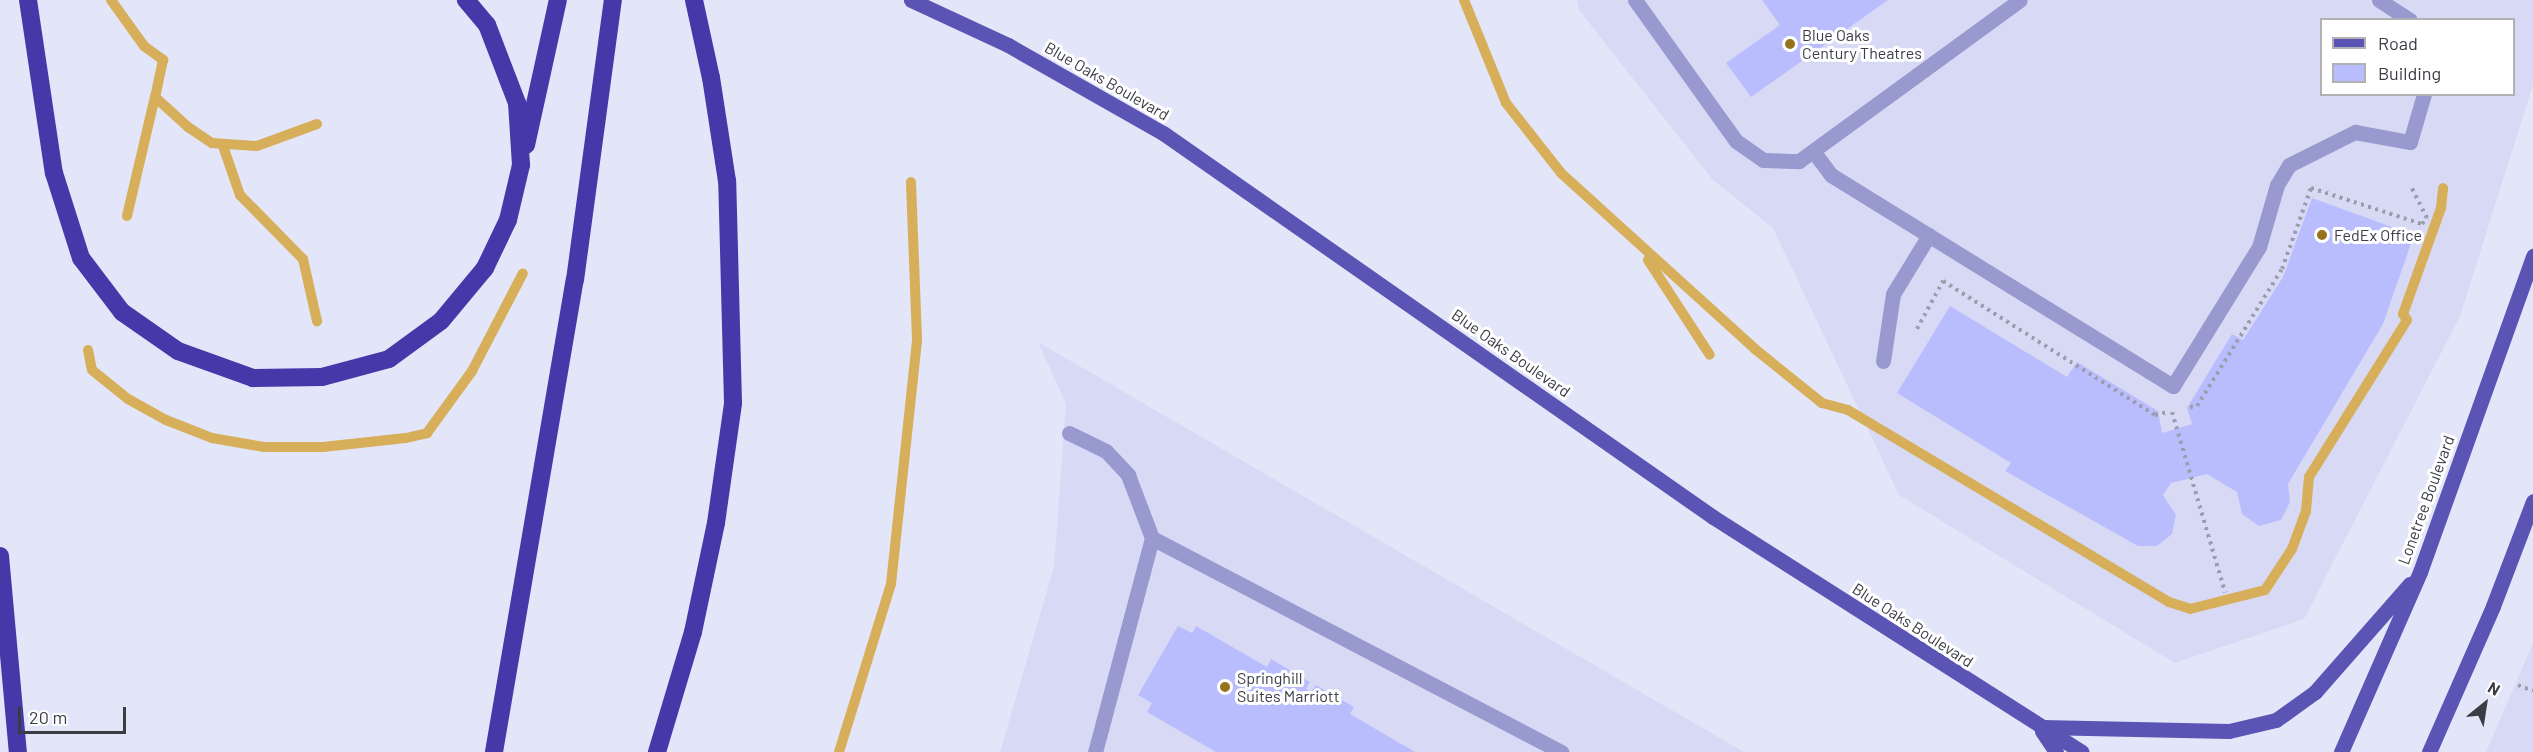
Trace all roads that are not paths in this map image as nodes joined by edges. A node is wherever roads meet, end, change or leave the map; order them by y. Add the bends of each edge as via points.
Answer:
1 (28, 0) edge
2 (466, 0) edge
3 (558, 0) edge
4 (613, 0) edge
5 (694, 0) edge
6 (911, 0) edge
7 (1635, 0) edge
8 (2020, 0) edge
9 (2379, 0) edge
10 (2407, 18) edge
11 (2423, 96) edge
12 (1813, 151) junction
13 (521, 165) junction
14 (1929, 235) junction
15 (2533, 256) edge
16 (1883, 361) dead end
17 (1070, 433) dead end
18 (2533, 501) edge
19 (1152, 538) junction
20 (0, 556) edge
21 (2420, 572) junction
22 (2038, 727) junction
23 (18, 752) edge
24 (494, 752) edge
25 (657, 752) edge
26 (1095, 752) edge
27 (1561, 752) edge
28 (2056, 752) edge
29 (2082, 752) edge
30 (2341, 752) edge
31 (2429, 752) edge

1 - 13 highway via 54,173 81,258 122,312 178,351 253,378 322,377 389,359 441,321 485,268 508,220
2 - 13 highway via 487,25 517,103
3 - 13 highway
4 - 24 highway via 575,280
5 - 25 highway via 727,181 733,403 716,523 693,632
6 - 22 main road, Blue Oaks Boulevard via 1008,45 1163,133 1713,517
7 - 12 lane via 1736,141 1763,160 1799,162
8 - 12 lane
9 - 10 lane
11 - 14 lane via 2410,142 2355,132 2289,165 2277,185 2259,247 2173,386
12 - 14 lane via 1831,175
14 - 16 lane via 1893,294
15 - 21 main road, Lonetree Boulevard
17 - 19 lane via 1092,441 1128,476
18 - 31 main road via 2493,606
19 - 26 lane
19 - 27 lane
20 - 23 highway
21 - 22 main road via 2315,692 2276,720 2229,731
21 - 30 main road, Lonetree Boulevard
22 - 28 main road
22 - 29 main road, Blue Oaks Boulevard

